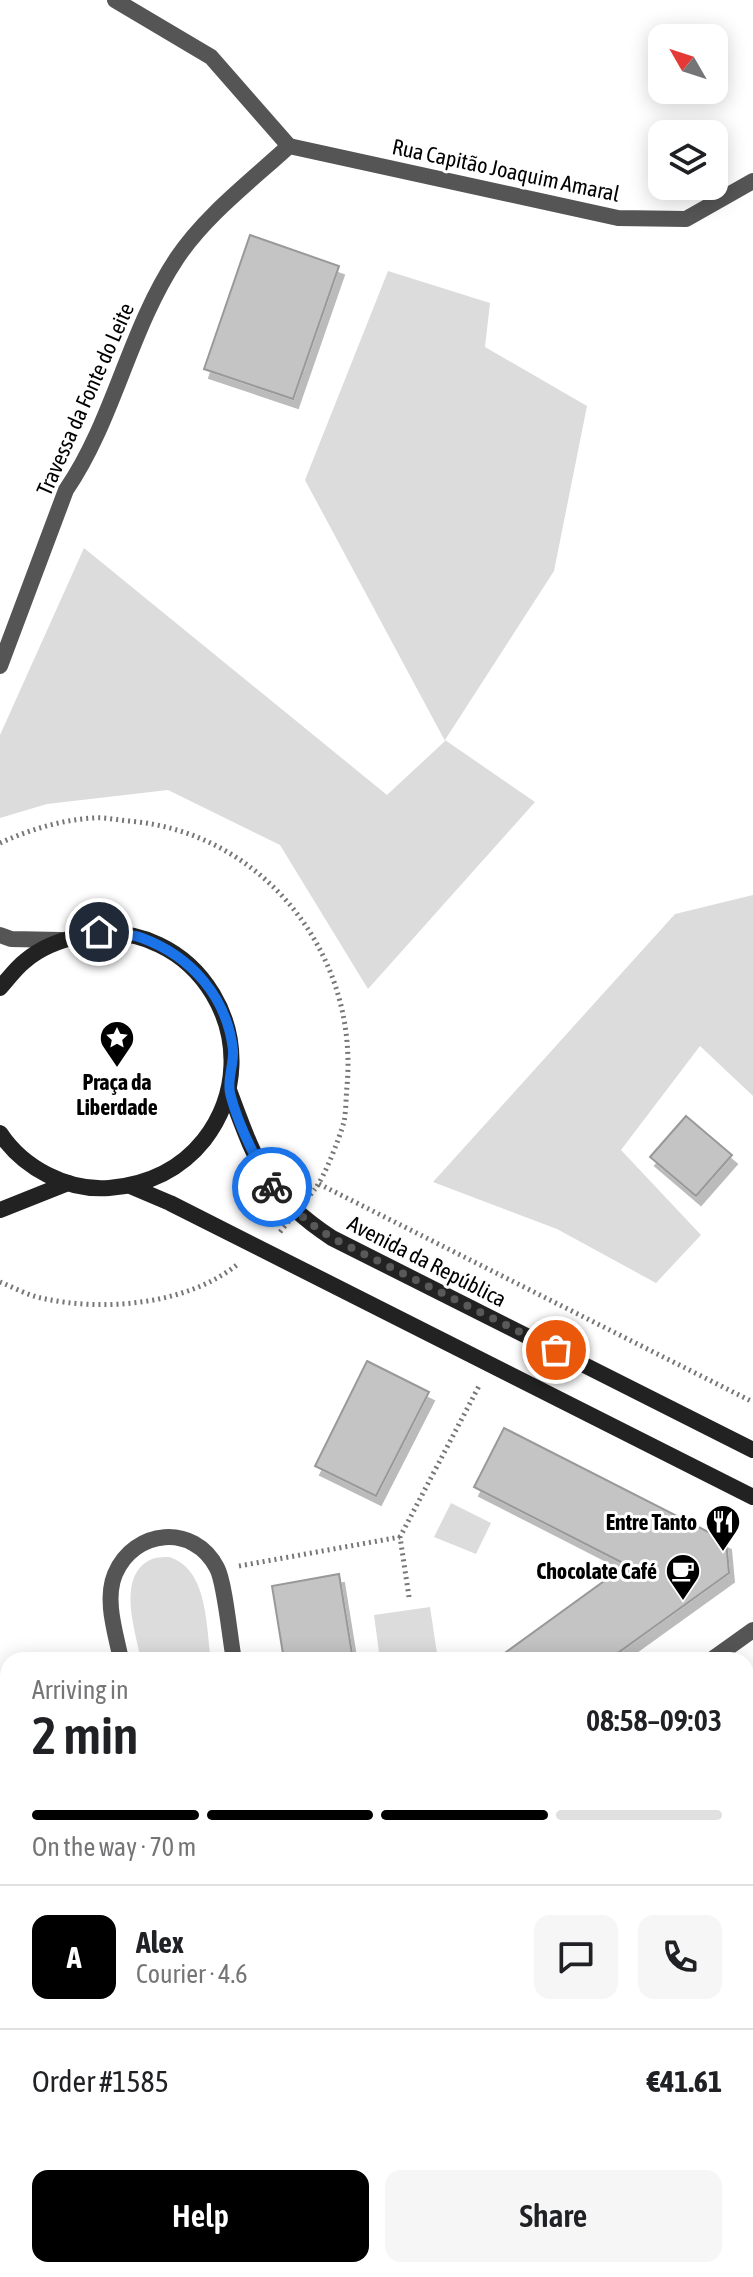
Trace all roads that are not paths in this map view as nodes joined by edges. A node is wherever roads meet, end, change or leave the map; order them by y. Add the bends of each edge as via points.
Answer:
1 (115, 0) edge
2 (289, 146) junction
3 (753, 181) edge
4 (0, 666) edge
5 (0, 935) edge
6 (61, 940) junction
7 (0, 988) edge
8 (229, 1090) junction
9 (0, 1133) edge
10 (68, 1183) junction
11 (130, 1186) junction
12 (0, 1210) edge
13 (753, 1450) edge
14 (753, 1497) edge
15 (753, 1630) edge
16 (120, 1652) edge
17 (233, 1652) edge
18 (722, 1652) edge

1 - 2 street via 211,57
2 - 3 street, Rua Capitão Joaquim Amaral via 618,218 686,219
2 - 4 street, Travessa da Fonte do Leite via 206,223 177,258 83,466 66,490
5 - 6 street
6 - 7 street via 26,960
6 - 8 street via 99,932 139,937 175,953 204,979 224,1013 233,1051
8 - 11 street via 216,1124 194,1153 165,1174
8 - 13 street, Avenida da República via 253,1155 275,1192 307,1221
9 - 10 street via 35,1168
10 - 11 street
10 - 12 street
11 - 14 street
15 - 18 street
16 - 17 street via 110,1598 115,1575 129,1553 155,1537 183,1538 201,1548 218,1569

